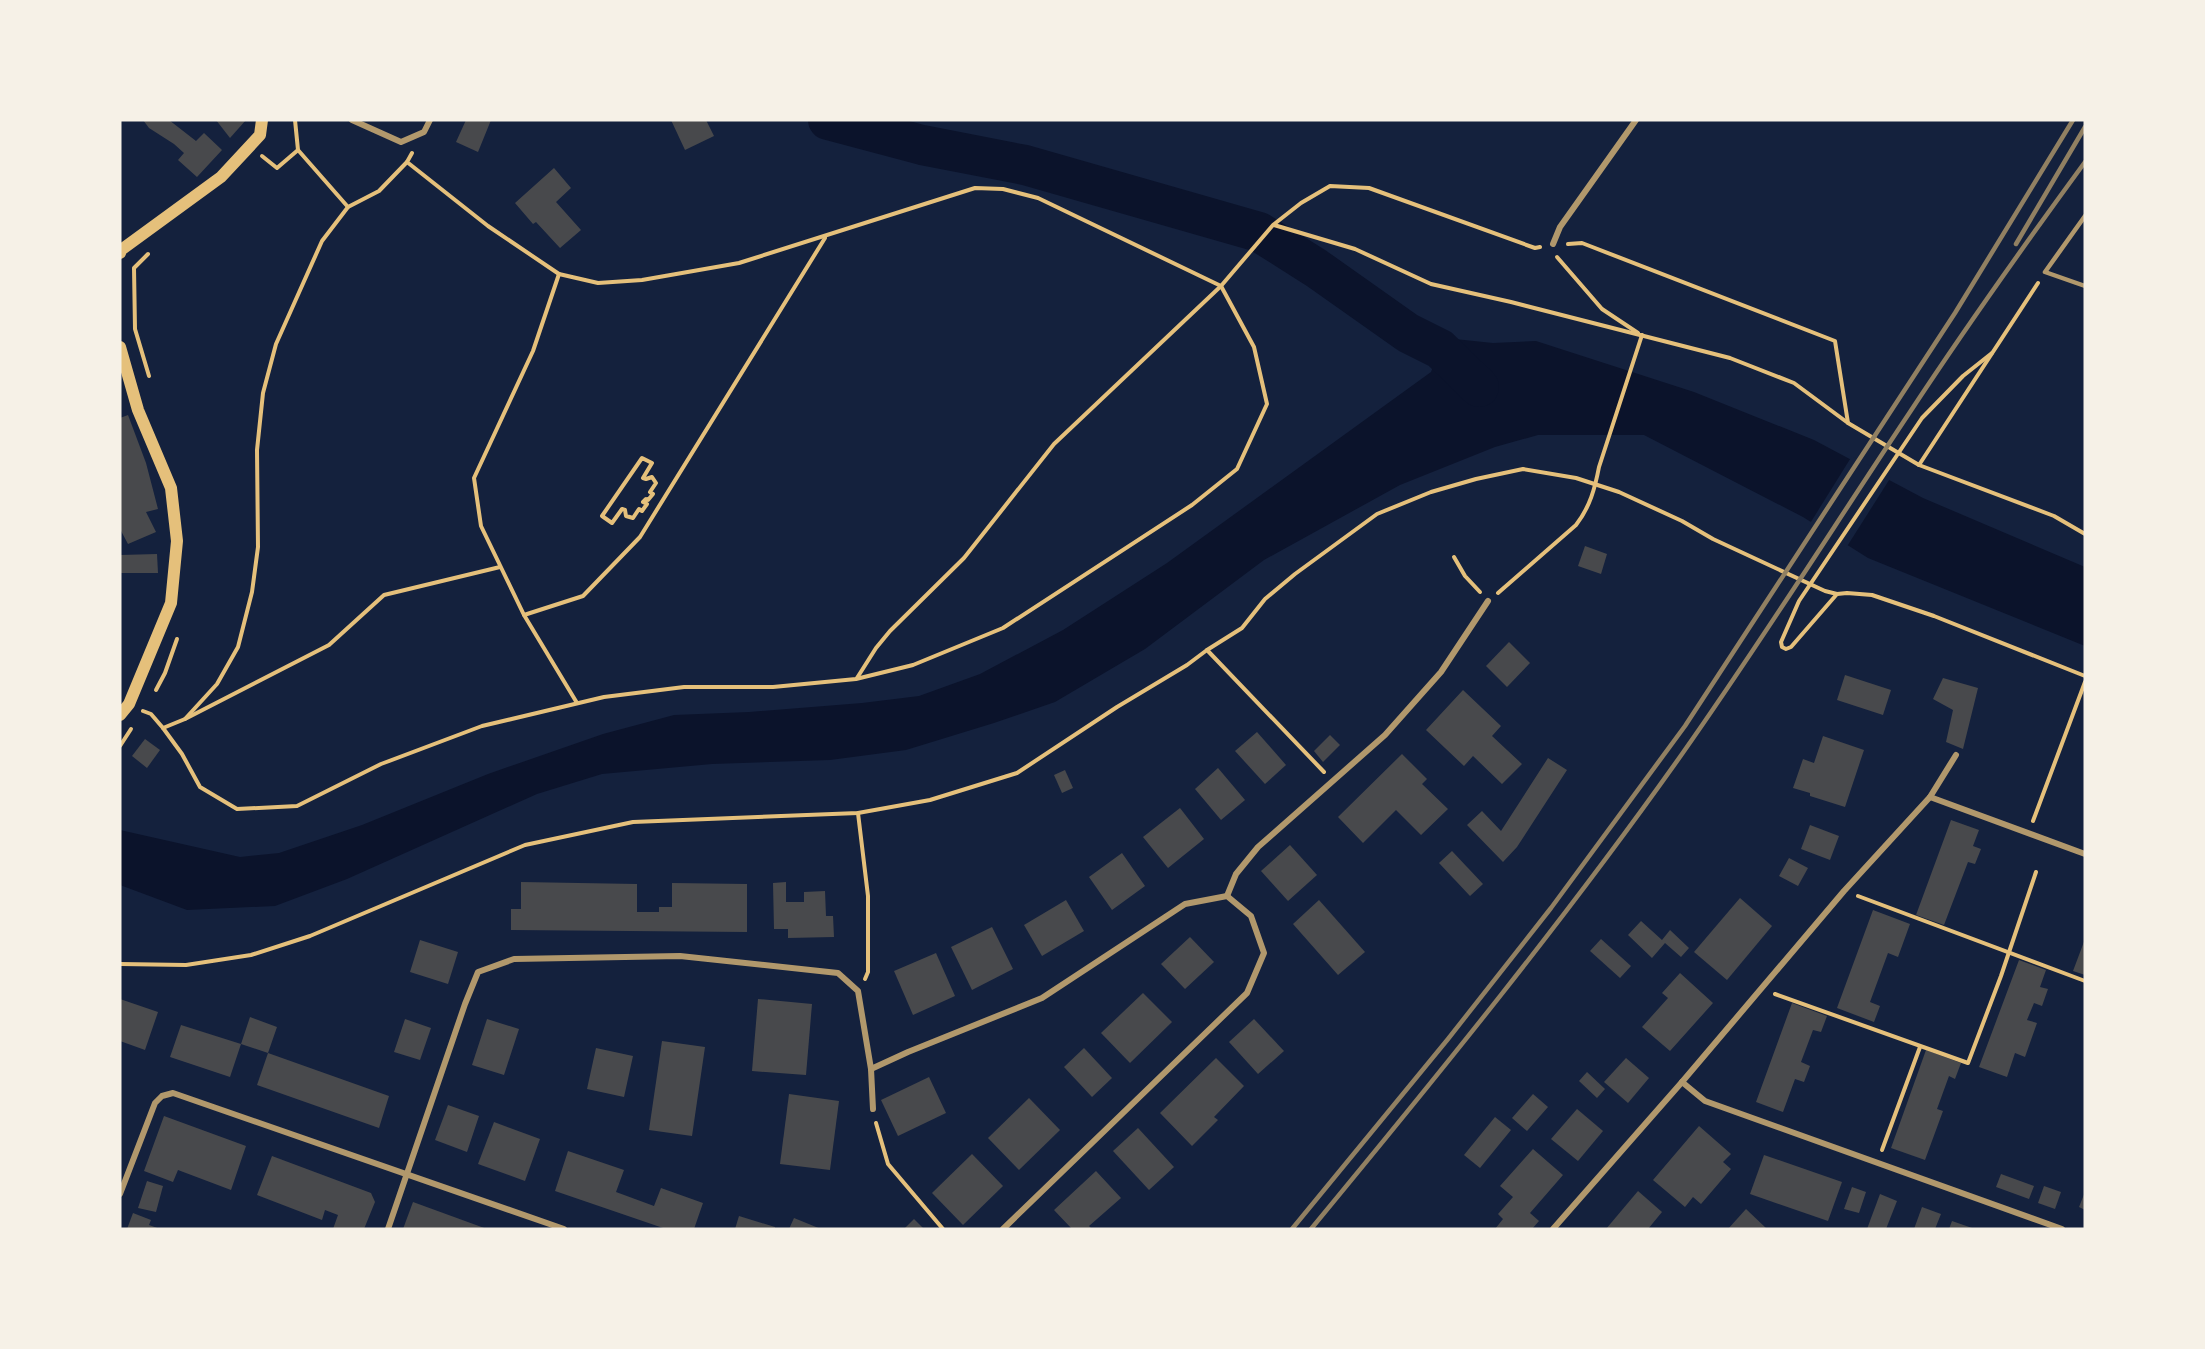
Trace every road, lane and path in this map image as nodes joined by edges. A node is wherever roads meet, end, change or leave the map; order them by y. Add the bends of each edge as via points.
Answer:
1 (262, 120) edge
2 (295, 120) edge
3 (352, 120) edge
4 (430, 120) edge
5 (1636, 120) edge
6 (424, 132) junction
7 (249, 147) junction
8 (298, 150) junction
9 (407, 162) junction
10 (348, 207) junction
11 (2085, 216) edge
12 (1273, 225) junction
13 (825, 238) junction
14 (1553, 244) junction
15 (154, 248) dead end
16 (120, 253) edge
17 (2045, 272) junction
18 (559, 274) junction
19 (1221, 286) junction
20 (2085, 286) edge
21 (1642, 335) junction
22 (120, 347) edge
23 (1992, 353) junction
24 (149, 379) dead end
25 (1848, 423) junction
26 (1919, 465) junction
27 (1596, 485) junction
28 (602, 516) joint
29 (2085, 534) edge
30 (1454, 557) dead end
31 (500, 567) junction
32 (1837, 594) junction
33 (1488, 601) junction
34 (524, 615) junction
35 (179, 633) dead end
36 (1207, 650) junction
37 (2085, 676) edge
38 (856, 679) junction
39 (2085, 682) edge
40 (154, 692) dead end
41 (149, 702) dead end
42 (129, 704) junction
43 (577, 704) junction
44 (144, 711) junction
45 (120, 715) edge
46 (185, 719) junction
47 (138, 720) dead end
48 (132, 728) dead end
49 (163, 728) junction
50 (120, 746) edge
51 (1956, 755) dead end
52 (1333, 781) junction
53 (1930, 797) junction
54 (858, 813) junction
55 (2028, 833) junction
56 (2085, 854) edge
57 (2036, 872) dead end
58 (1844, 891) junction
59 (1227, 896) junction
60 (2008, 954) junction
61 (120, 964) edge
62 (2085, 981) edge
63 (1760, 988) junction
64 (858, 991) junction
65 (1920, 1047) junction
66 (870, 1069) junction
67 (1682, 1082) junction
68 (873, 1109) joint
69 (1877, 1164) junction
70 (406, 1174) junction
71 (120, 1194) edge
72 (388, 1229) edge
73 (564, 1229) edge
74 (943, 1229) edge
75 (1003, 1229) edge
76 (1553, 1229) edge
77 (2062, 1229) edge

1 - 7 main road via 260,135
2 - 8 path
3 - 6 street via 401,142
4 - 6 street
5 - 14 street via 1560,226
6 - 9 path
7 - 8 path via 277,168
7 - 16 main road via 221,177
8 - 10 path
9 - 10 path via 379,191
9 - 18 path via 488,226
10 - 46 path via 322,241 276,344 263,393 257,450 256,558 238,647 216,684
11 - 17 lane
12 - 14 path via 1330,186 1370,188 1535,248
12 - 19 path
12 - 21 path via 1355,249 1431,284
13 - 18 path via 739,264 642,280 598,283
13 - 19 path via 975,188 1003,189 1038,198
13 - 34 path via 640,537 583,596
14 - 21 path via 1558,257 1602,309
14 - 25 path via 1582,243 1835,341
15 - 24 path via 134,268 135,329
17 - 20 lane
17 - 23 path
18 - 31 path via 533,351 474,478 481,526
19 - 38 path via 1054,444 963,558 883,639
19 - 38 path via 1254,347 1267,404 1237,469 1192,505 1003,628 913,665
21 - 25 path via 1730,358 1794,382
21 - 27 path
22 - 42 main road via 138,410 171,488 177,541 171,603
23 - 26 path
23 - 32 path via 1922,418 1799,601 1782,647 1791,647
25 - 26 path
26 - 29 path via 2054,516
27 - 32 path via 1619,492 1722,544
27 - 33 path via 1576,525
27 - 36 path via 1523,469 1476,478 1377,514 1265,599 1242,628
28 - 28 path via 612,523 622,509 630,518 639,509 642,511 647,504 643,502 653,494 650,492 656,483 652,477 643,477 652,463 642,458
30 - 33 path
31 - 34 path
31 - 46 path via 384,595 329,645
32 - 37 path via 1872,595
33 - 52 street via 1441,672 1385,735
34 - 43 path
35 - 40 path
36 - 52 path
36 - 54 path via 1017,773 930,800
38 - 43 path via 773,687 684,687
39 - 55 path
41 - 44 path
42 - 44 path
42 - 45 main road
43 - 49 path via 482,726 381,764 297,806 237,809 200,787
44 - 47 path
44 - 49 path
46 - 49 path
48 - 50 path
51 - 53 street
52 - 59 street via 1258,847 1236,874
53 - 55 street
53 - 58 street
54 - 61 path via 633,822 525,845 310,936 251,955 186,965
54 - 64 path via 868,896 868,972
55 - 56 street
57 - 60 path
58 - 60 path
58 - 63 street
59 - 66 street via 1185,904 1042,998
59 - 75 street via 1251,916 1264,953 1247,993
60 - 62 path
60 - 65 path via 1968,1063
63 - 65 path
63 - 67 street
64 - 66 street
64 - 70 street via 838,973 680,956 514,959 478,972
65 - 69 path
66 - 68 street
67 - 69 street via 1705,1101
67 - 76 street
68 - 74 path via 888,1164
69 - 77 street
70 - 71 street via 173,1093 155,1103
70 - 72 street
70 - 73 street

